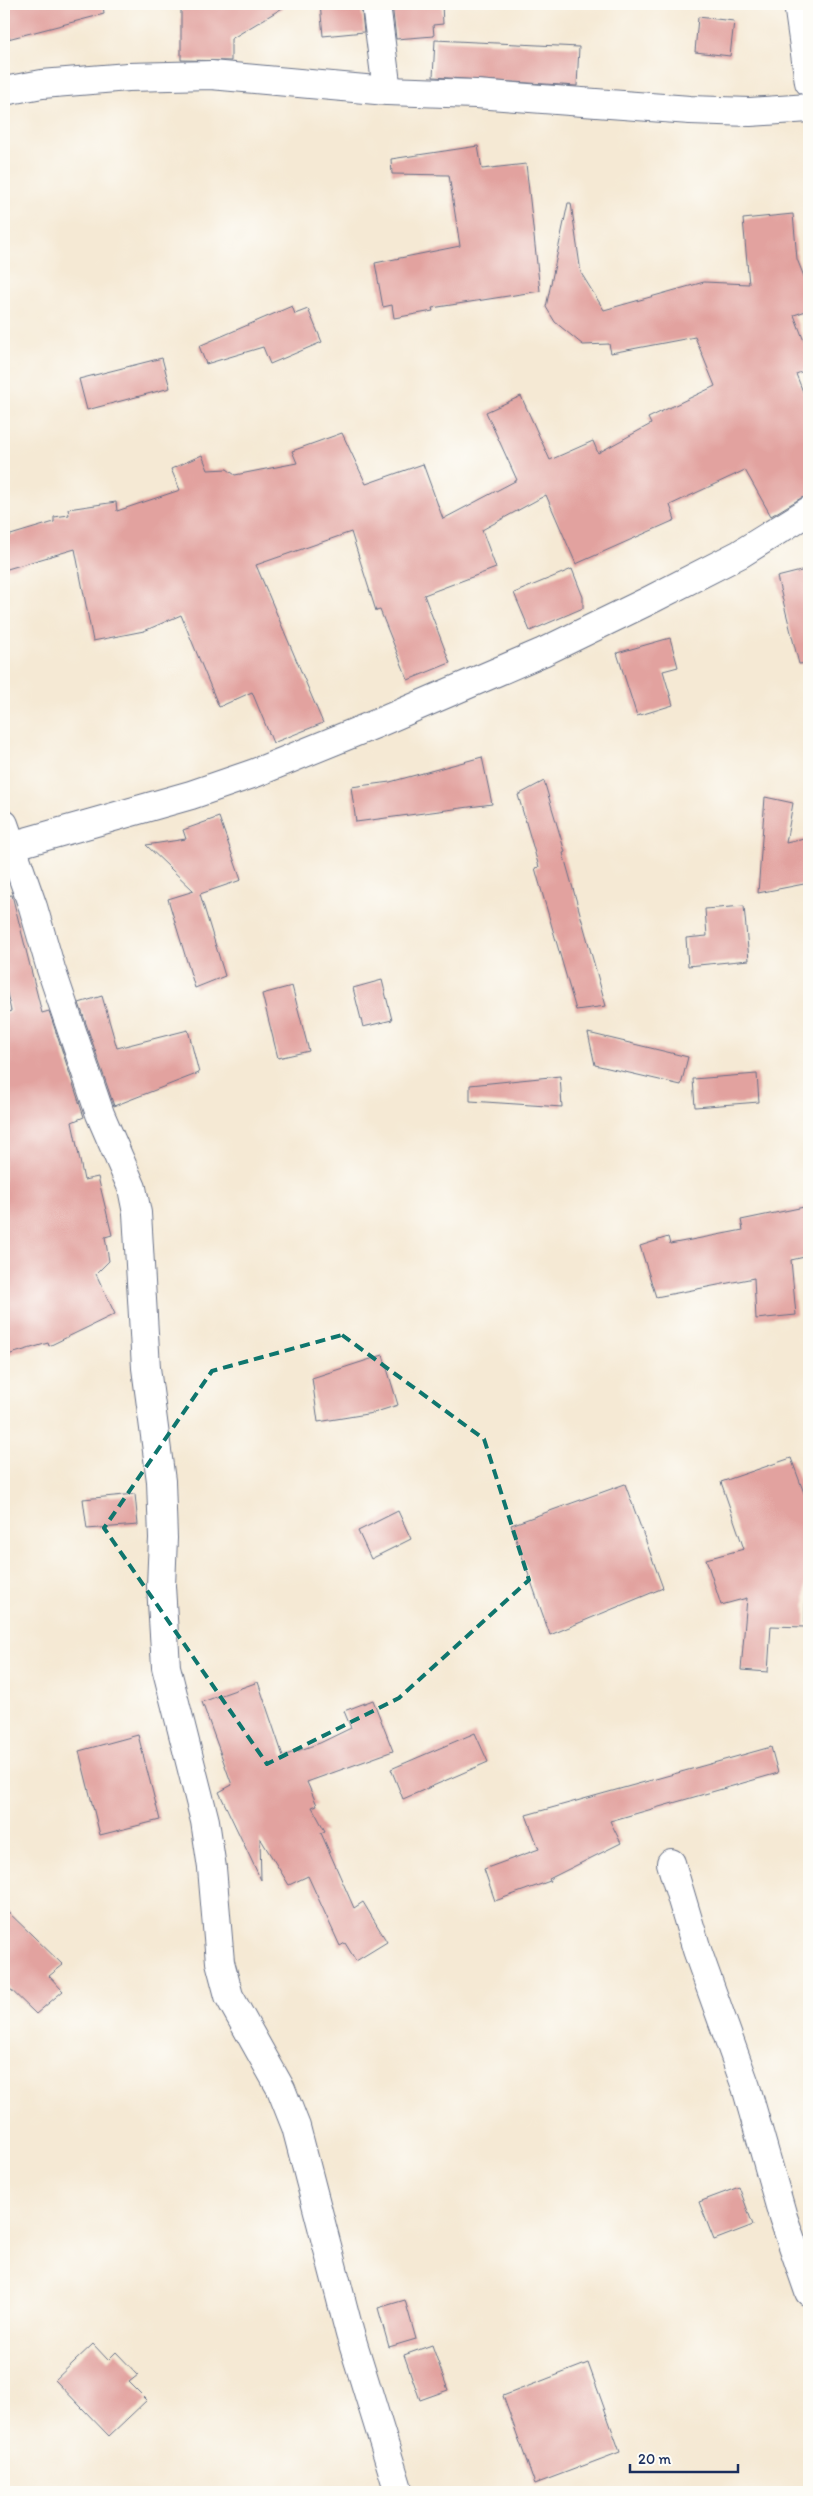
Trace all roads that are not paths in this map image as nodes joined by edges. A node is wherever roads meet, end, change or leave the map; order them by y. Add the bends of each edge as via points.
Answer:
1 (376, 4) edge
2 (798, 4) edge
3 (809, 82) edge
4 (4, 91) edge
5 (387, 91) junction
6 (809, 108) edge
7 (807, 520) edge
8 (7, 839) edge
9 (671, 1863) dead end
10 (809, 2292) edge
11 (399, 2492) edge

1 - 5 street
2 - 3 street
4 - 5 street via 128,76 211,76
5 - 6 street via 750,112
7 - 8 street via 542,652 255,773 191,795
8 - 11 street via 100,1114 132,1188 138,1213 146,1368 161,1481 161,1586 166,1667 205,1820 220,1962 229,1996 281,2089 296,2127 350,2334
9 - 10 street via 697,1950 746,2087 783,2217

